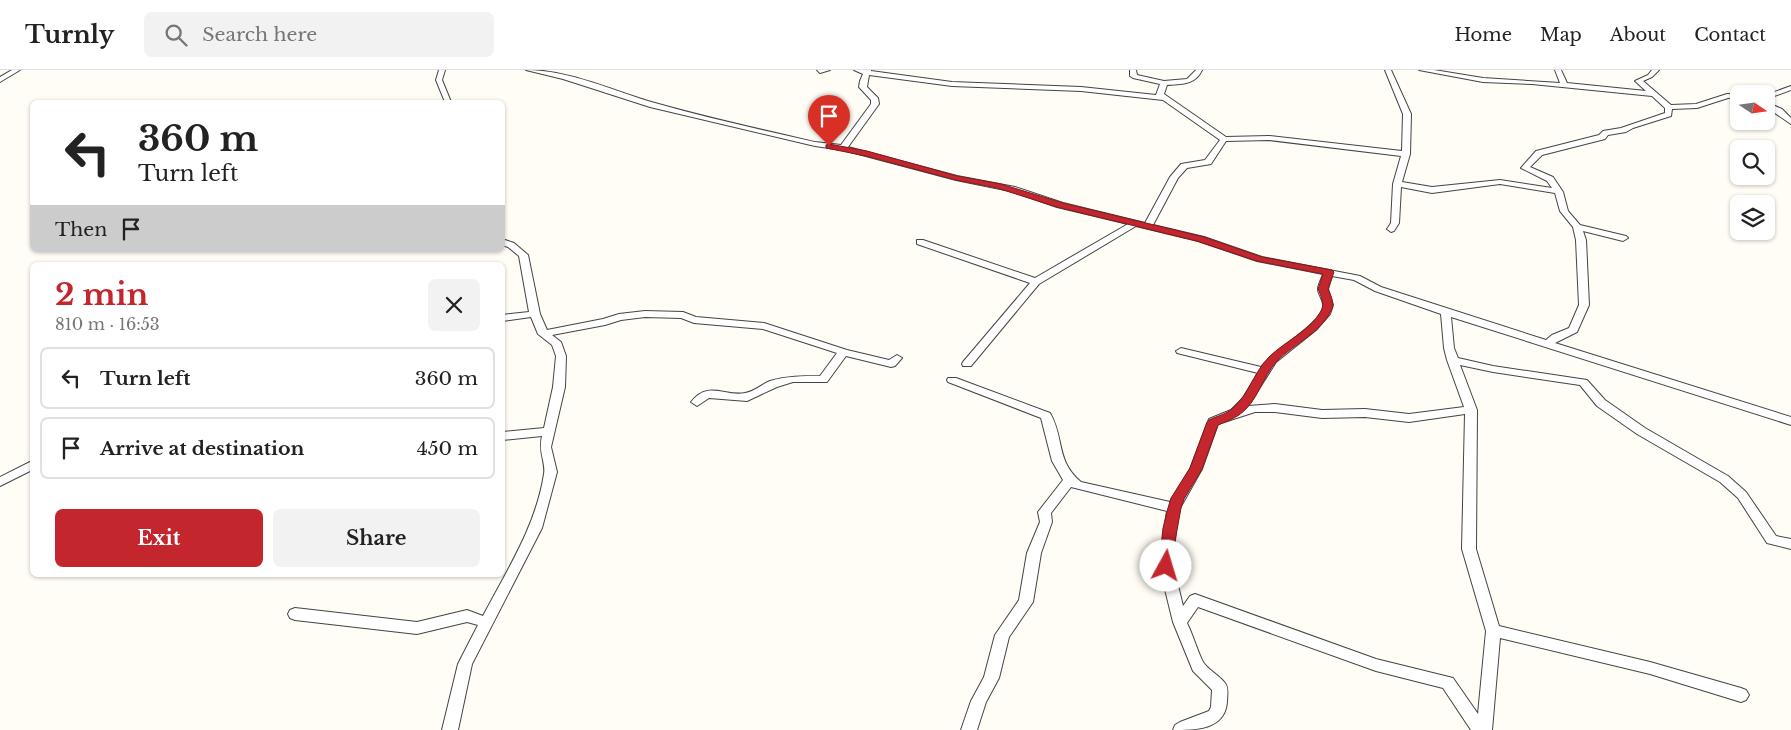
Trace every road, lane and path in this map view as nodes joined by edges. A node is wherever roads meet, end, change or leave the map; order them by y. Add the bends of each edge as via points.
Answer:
1 (17, 70) edge
2 (442, 70) edge
3 (529, 70) edge
4 (857, 70) edge
5 (1134, 70) edge
6 (1199, 70) edge
7 (1388, 70) edge
8 (1422, 70) edge
9 (1558, 70) edge
10 (1656, 70) edge
11 (868, 72) edge
12 (0, 80) edge
13 (1164, 83) junction
14 (1564, 85) junction
15 (1791, 88) edge
16 (1654, 94) junction
17 (1775, 95) edge
18 (1730, 96) edge
19 (1164, 98) junction
20 (447, 100) edge
21 (1669, 107) junction
22 (1775, 109) edge
23 (1791, 122) edge
24 (1224, 139) junction
25 (843, 148) junction
26 (1406, 154) junction
27 (1397, 184) junction
28 (1557, 191) junction
29 (1134, 223) junction
30 (1148, 226) junction
31 (1577, 227) junction
32 (1391, 229) dead end
33 (1624, 238) dead end
34 (920, 242) dead end
35 (505, 243) edge
36 (1329, 272) junction
37 (1036, 282) junction
38 (1446, 312) junction
39 (535, 314) junction
40 (505, 318) edge
41 (543, 334) junction
42 (1546, 345) junction
43 (1180, 351) dead end
44 (843, 352) junction
45 (897, 358) dead end
46 (1452, 360) junction
47 (967, 364) dead end
48 (1264, 370) junction
49 (952, 380) dead end
50 (697, 402) dead end
51 (1471, 410) junction
52 (1235, 413) junction
53 (1791, 421) edge
54 (548, 432) junction
55 (505, 436) edge
56 (30, 466) edge
57 (1070, 480) junction
58 (0, 482) edge
59 (1174, 508) junction
60 (1791, 544) edge
61 (295, 614) dead end
62 (485, 622) junction
63 (1180, 622) junction
64 (1492, 630) junction
65 (1741, 695) dead end
66 (450, 730) edge
67 (969, 730) edge
68 (1181, 730) edge
69 (1480, 730) edge
70 (1484, 730) edge

1 - 12 street
2 - 20 street via 438,80
3 - 25 street via 745,128
4 - 11 street
5 - 13 street via 1133,76
6 - 13 street via 1188,82
7 - 26 street via 1407,114
8 - 14 street via 1483,80
9 - 14 street
10 - 16 street via 1638,81
11 - 19 street via 952,84 1081,88
11 - 25 street via 863,87 875,104
13 - 19 street via 1160,95
14 - 16 street
15 - 17 street
16 - 21 street
18 - 21 street via 1697,106
19 - 24 street
21 - 28 street via 1668,114 1662,117 1539,153 1525,168 1550,179
22 - 23 street
24 - 26 street via 1270,138
24 - 30 street via 1208,162 1184,166 1174,177
25 - 29 street via 956,178 985,182
26 - 27 street
27 - 28 street via 1432,190 1500,182
27 - 32 street via 1395,223
28 - 31 street via 1564,211
29 - 30 street
29 - 37 street
30 - 36 street via 1201,239 1260,259
31 - 33 street
31 - 42 street via 1582,240 1584,305 1573,330
34 - 37 street
35 - 39 street via 523,255
36 - 38 street via 1357,278 1378,289
36 - 48 street via 1323,289 1328,309
37 - 47 street
38 - 42 street
38 - 46 street
39 - 40 street
39 - 41 street
41 - 44 street via 605,322 619,316 682,315 694,320 764,326
41 - 54 street via 557,344 561,356 560,387
42 - 53 street
43 - 48 street
44 - 45 street via 891,364
44 - 50 street via 823,380 793,379 773,384 747,397 707,394
46 - 51 street
46 - 60 street via 1582,382 1601,403 1724,479 1742,495 1772,540
48 - 52 street via 1248,400
49 - 57 street via 1046,416 1057,463
51 - 52 street via 1409,418 1275,408
51 - 64 street via 1470,549
52 - 59 street via 1213,422 1196,469
54 - 55 street
54 - 62 street via 545,447 552,472 536,528
56 - 58 street
57 - 59 street via 1077,485
57 - 67 street via 1044,512 1046,522 1034,553 1026,602 1002,635 991,678 978,701
59 - 63 street via 1166,566
61 - 62 street via 417,628 468,616
62 - 66 street via 465,664
63 - 68 street via 1198,668 1220,688 1217,712 1208,720
63 - 69 street via 1195,600 1359,660 1448,683
64 - 65 street via 1650,668
64 - 70 street

